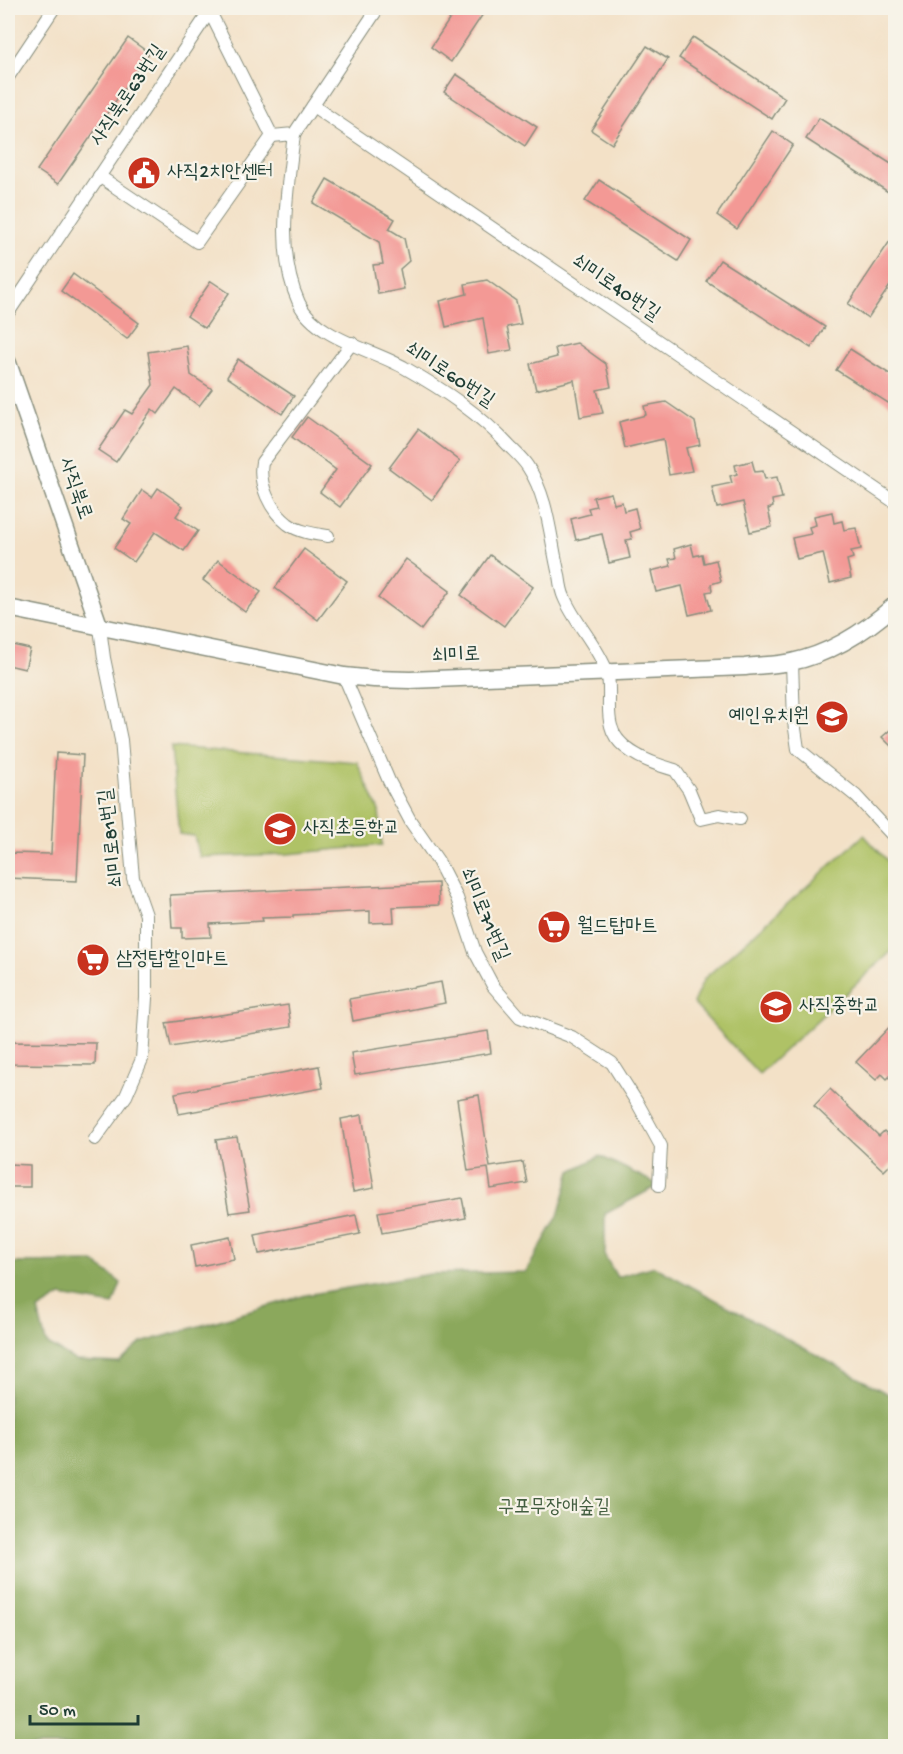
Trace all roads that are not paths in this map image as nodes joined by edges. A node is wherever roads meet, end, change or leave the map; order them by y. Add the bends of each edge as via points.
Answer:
1 (54, 8) edge
2 (378, 8) edge
3 (210, 9) edge
4 (8, 76) edge
5 (313, 106) junction
6 (294, 134) junction
7 (272, 136) junction
8 (99, 176) junction
9 (8, 313) edge
10 (352, 343) junction
11 (8, 363) edge
12 (896, 503) edge
13 (328, 536) dead end
14 (896, 604) edge
15 (8, 609) edge
16 (100, 628) junction
17 (792, 662) junction
18 (607, 673) junction
19 (344, 676) junction
20 (740, 819) dead end
21 (896, 839) edge
22 (95, 1139) dead end
23 (659, 1185) dead end

1 - 4 street
2 - 5 street
3 - 7 street
3 - 8 street, 사직북로63번길
5 - 6 street
5 - 12 street, 쇠미로40번길
6 - 7 street
6 - 10 street, 쇠미로60번길 via 286,200 286,252 294,288 310,320
7 - 8 street, 사직북로63번길 via 198,242
8 - 9 street, 사직북로63번길
10 - 13 street via 262,462 260,474 269,500 289,525
10 - 18 street, 쇠미로60번길 via 404,367 458,400 492,427 528,466 548,516 564,597
11 - 16 main road, 사직북로
14 - 17 main road, 쇠미로 via 850,639
15 - 16 main road, 쇠미로
16 - 19 main road, 쇠미로
16 - 22 street, 쇠미로81번길 via 121,740 133,878 146,915 146,986 142,1059 126,1096
17 - 18 main road, 쇠미로
17 - 21 street via 798,749 856,796
18 - 19 main road, 쇠미로 via 410,680
18 - 20 street via 610,727 619,743 675,770 689,790 700,819 719,815
19 - 23 street, 쇠미로71번길 via 389,781 457,898 475,952 493,986 520,1017 572,1037 612,1063 661,1146

